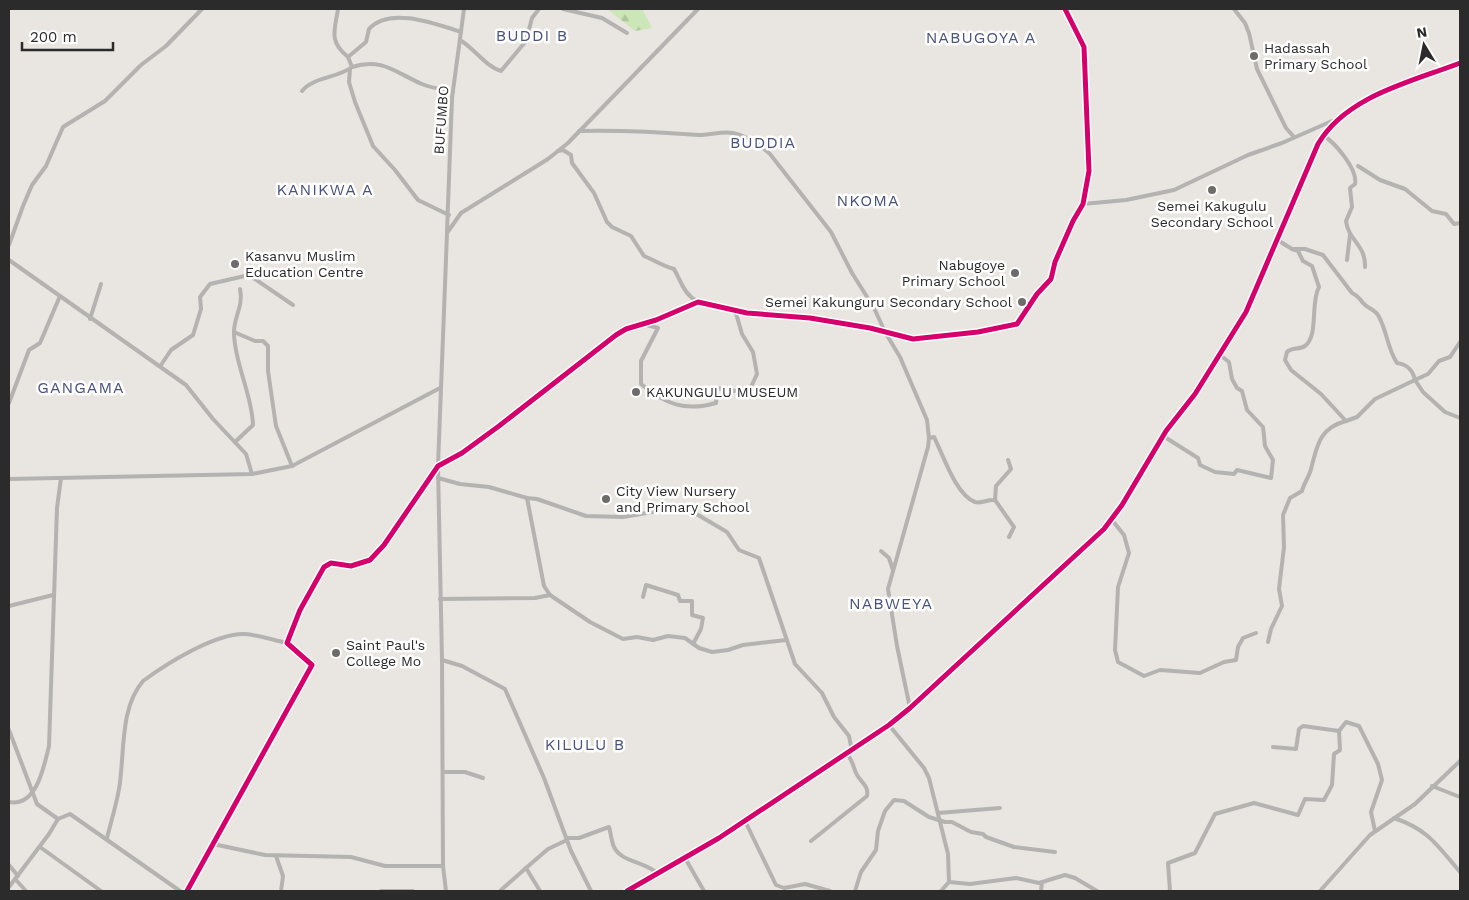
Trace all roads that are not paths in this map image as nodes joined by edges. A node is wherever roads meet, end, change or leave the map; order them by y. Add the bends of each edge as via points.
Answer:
1 (202, 9) edge
2 (338, 9) edge
3 (464, 9) edge
4 (539, 9) edge
5 (563, 9) edge
6 (698, 9) edge
7 (1065, 9) edge
8 (1234, 9) edge
9 (461, 32) junction
10 (628, 33) dead end
11 (460, 40) junction
12 (348, 58) junction
13 (1460, 63) edge
14 (351, 68) junction
15 (302, 91) dead end
16 (453, 92) junction
17 (1335, 119) junction
18 (579, 131) junction
19 (1323, 135) junction
20 (1294, 137) junction
21 (558, 150) junction
22 (1358, 166) dead end
23 (1084, 204) junction
24 (449, 215) junction
25 (1460, 223) edge
26 (447, 233) junction
27 (1350, 233) junction
28 (1276, 239) junction
29 (9, 245) edge
30 (1292, 249) junction
31 (1347, 260) dead end
32 (9, 262) edge
33 (1365, 267) dead end
34 (101, 284) dead end
35 (240, 289) dead end
36 (688, 295) junction
37 (60, 296) junction
38 (698, 302) junction
39 (293, 305) dead end
40 (686, 306) junction
41 (735, 310) junction
42 (90, 319) junction
43 (642, 324) junction
44 (234, 332) junction
45 (884, 332) junction
46 (899, 337) junction
47 (890, 340) junction
48 (1460, 342) edge
49 (1220, 355) junction
50 (161, 365) junction
51 (1415, 380) junction
52 (440, 388) junction
53 (9, 403) edge
54 (1460, 418) edge
55 (1346, 421) junction
56 (1163, 436) junction
57 (929, 438) junction
58 (235, 442) junction
59 (1008, 460) dead end
60 (292, 466) junction
61 (438, 466) junction
62 (252, 474) junction
63 (61, 478) junction
64 (438, 478) junction
65 (9, 479) edge
66 (527, 498) junction
67 (995, 500) junction
68 (1112, 520) junction
69 (1010, 537) dead end
70 (881, 551) dead end
71 (893, 572) junction
72 (53, 595) junction
73 (550, 595) junction
74 (643, 597) dead end
75 (440, 600) junction
76 (9, 606) edge
77 (1256, 633) dead end
78 (786, 640) junction
79 (1268, 642) dead end
80 (287, 643) junction
81 (693, 644) junction
82 (442, 660) junction
83 (910, 708) junction
84 (889, 725) junction
85 (9, 730) edge
86 (1339, 731) junction
87 (1273, 747) dead end
88 (852, 751) junction
89 (847, 754) junction
90 (1460, 761) edge
91 (443, 772) junction
92 (483, 778) dead end
93 (1432, 786) junction
94 (32, 794) junction
95 (1460, 797) edge
96 (9, 802) edge
97 (1000, 808) dead end
98 (938, 816) junction
99 (1394, 818) junction
100 (58, 819) junction
101 (745, 821) junction
102 (1375, 831) junction
103 (107, 838) junction
104 (566, 839) junction
105 (811, 841) dead end
106 (213, 844) junction
107 (40, 847) junction
108 (1055, 852) dead end
109 (276, 856) junction
110 (685, 858) junction
111 (9, 865) edge
112 (444, 866) junction
113 (526, 868) junction
114 (1460, 872) edge
115 (658, 874) junction
116 (17, 878) junction
117 (949, 882) junction
118 (1042, 882) junction
119 (9, 887) edge
120 (26, 891) edge
121 (101, 891) edge
122 (180, 891) edge
123 (187, 891) edge
124 (281, 891) edge
125 (381, 891) edge
126 (413, 891) edge
127 (446, 891) edge
128 (500, 891) edge
129 (540, 891) edge
130 (591, 891) edge
131 (627, 891) edge
132 (704, 891) edge
133 (830, 891) edge
134 (855, 891) edge
135 (941, 891) edge
136 (1041, 891) edge
137 (1098, 891) edge
138 (1170, 891) edge
139 (1320, 891) edge

1 - 29 street via 105,101 63,127 46,166 32,185
2 - 12 street via 333,34 339,50
3 - 9 street, BUFUMBO
4 - 11 street via 532,18 526,41 501,71
5 - 10 street via 602,18
6 - 18 street
7 - 23 street via 1085,52 1085,114 1090,167
8 - 20 street via 1249,33 1257,69 1286,128
9 - 11 street, BUFUMBO
9 - 12 street via 420,20 390,18 374,24 369,29 366,42
11 - 16 street, BUFUMBO
12 - 14 street
13 - 17 street via 1377,95
14 - 15 street
14 - 16 street via 376,64 398,70 424,85
14 - 24 street via 349,82 373,146 418,200
16 - 24 street, BUFUMBO
17 - 19 street
17 - 20 street
18 - 21 street
18 - 45 street via 727,133 745,137 762,146 831,232
19 - 27 street via 1339,149 1354,174 1355,184 1350,188 1352,207 1346,221
19 - 28 street
20 - 23 street via 1174,190 1126,200
21 - 26 street via 461,213
21 - 36 street via 571,155 572,163 594,193 607,222 631,236 644,256 674,268
22 - 25 street via 1380,180 1405,189 1432,211 1446,214 1454,224
23 - 46 street via 1073,221 1050,281 1017,324 913,339
24 - 26 street, BUFUMBO
26 - 52 street, BUFUMBO
27 - 31 street
27 - 33 street via 1362,248
28 - 30 street
28 - 49 street via 1251,301
30 - 51 street via 1323,255 1352,293 1374,310 1392,356 1397,363 1413,372
30 - 55 street via 1312,266 1319,287 1314,297 1310,339 1306,345 1290,349 1285,360
32 - 37 street
34 - 42 street
35 - 44 street via 241,308
36 - 38 street
36 - 40 street
37 - 42 street
37 - 53 street via 40,343 28,350
38 - 40 street
38 - 41 street
39 - 50 street via 249,275 210,284 200,297 201,309 192,335 171,350
40 - 43 street
41 - 43 street via 742,334 753,352 757,374 750,389 717,388 716,403 698,408 658,398 641,384 640,361 658,328
41 - 45 street via 810,318
42 - 50 street
43 - 61 street via 616,335 492,432
44 - 58 street via 253,422 250,430
44 - 60 street via 263,341 268,346 276,426
45 - 46 street
45 - 47 street
46 - 47 street
47 - 57 street via 926,417
48 - 51 street via 1450,357 1439,361 1428,374
49 - 56 street via 1196,394
49 - 56 street via 1229,362 1232,378 1242,392 1247,410 1262,427 1265,446 1273,460 1272,478 1237,470 1234,474 1215,472 1200,465 1198,458
50 - 58 street via 193,392
51 - 54 street via 1445,412
51 - 55 street via 1375,399 1357,417
52 - 60 street
52 - 61 street, BUFUMBO
55 - 79 street via 1332,425 1316,444 1314,460 1302,491 1290,498 1283,515 1284,547 1279,589 1282,606
56 - 68 street
57 - 67 street via 934,438 950,474 965,497 978,503
57 - 71 street
58 - 62 street via 248,458
59 - 67 street via 1011,469 996,486
60 - 62 street
61 - 64 street, BUFUMBO
61 - 80 street via 370,560 352,566 331,563 324,567 300,610
62 - 63 street
63 - 65 street
63 - 72 street
64 - 66 street
64 - 75 street, BUFUMBO
66 - 73 street via 540,572
66 - 78 street via 597,517 626,517 682,508 692,510 727,532 739,550 759,558
67 - 69 street via 1014,527
68 - 77 street via 1124,535 1130,553 1118,587 1115,650 1118,662 1144,676 1160,670 1200,673 1236,660 1243,638
68 - 83 street
70 - 71 street via 889,558
71 - 83 street via 888,599
72 - 76 street
72 - 94 street via 49,746 45,765
73 - 75 street
73 - 81 street via 623,639 653,640 668,636 685,638
74 - 81 street via 646,585 678,595 680,601 692,601 692,615 703,618
75 - 82 street, BUFUMBO
78 - 81 street via 743,644 712,652
78 - 88 street via 795,664 818,688 849,736
80 - 103 street via 244,634 226,638 204,645 143,681 137,688 127,720 119,789
80 - 106 street via 312,666
82 - 91 street, BUFUMBO
82 - 104 street via 462,666 505,689 544,778
83 - 84 street
84 - 88 street
84 - 98 street via 927,774
85 - 94 street
86 - 87 street via 1303,726 1299,729 1296,749
86 - 102 street via 1346,722 1360,727 1381,773 1382,780 1371,812
86 - 138 street via 1340,752 1334,754 1332,785 1324,800 1305,799 1298,815 1254,803 1215,814 1195,853 1168,863
88 - 89 street
89 - 101 street
89 - 105 street via 867,789 867,796
90 - 93 street
91 - 92 street via 465,772
91 - 112 street, BUFUMBO
93 - 95 street
93 - 99 street via 1415,804
94 - 96 street via 20,802
94 - 100 street via 41,807
97 - 98 street
98 - 108 street via 1014,847
98 - 117 street via 949,862
98 - 134 street via 929,817 904,801 891,802 880,823 876,850 861,872
99 - 102 street
99 - 114 street via 1433,838
100 - 103 street via 66,814 73,815
100 - 107 street
101 - 110 street
101 - 133 street via 776,885 784,888 805,884
102 - 139 street
103 - 122 street
104 - 113 street
104 - 115 street via 579,838 609,827 620,855 644,864
104 - 130 street
106 - 109 street
106 - 123 street
107 - 116 street
107 - 121 street
109 - 112 street via 352,857 385,866
109 - 124 street via 282,876
110 - 115 street
110 - 132 street
111 - 116 street
112 - 127 street, BUFUMBO
113 - 128 street
113 - 129 street
115 - 131 street
116 - 119 street
116 - 120 street
117 - 118 street via 970,884 1016,878
117 - 135 street
118 - 136 street
118 - 137 street via 1070,876
125 - 126 street

